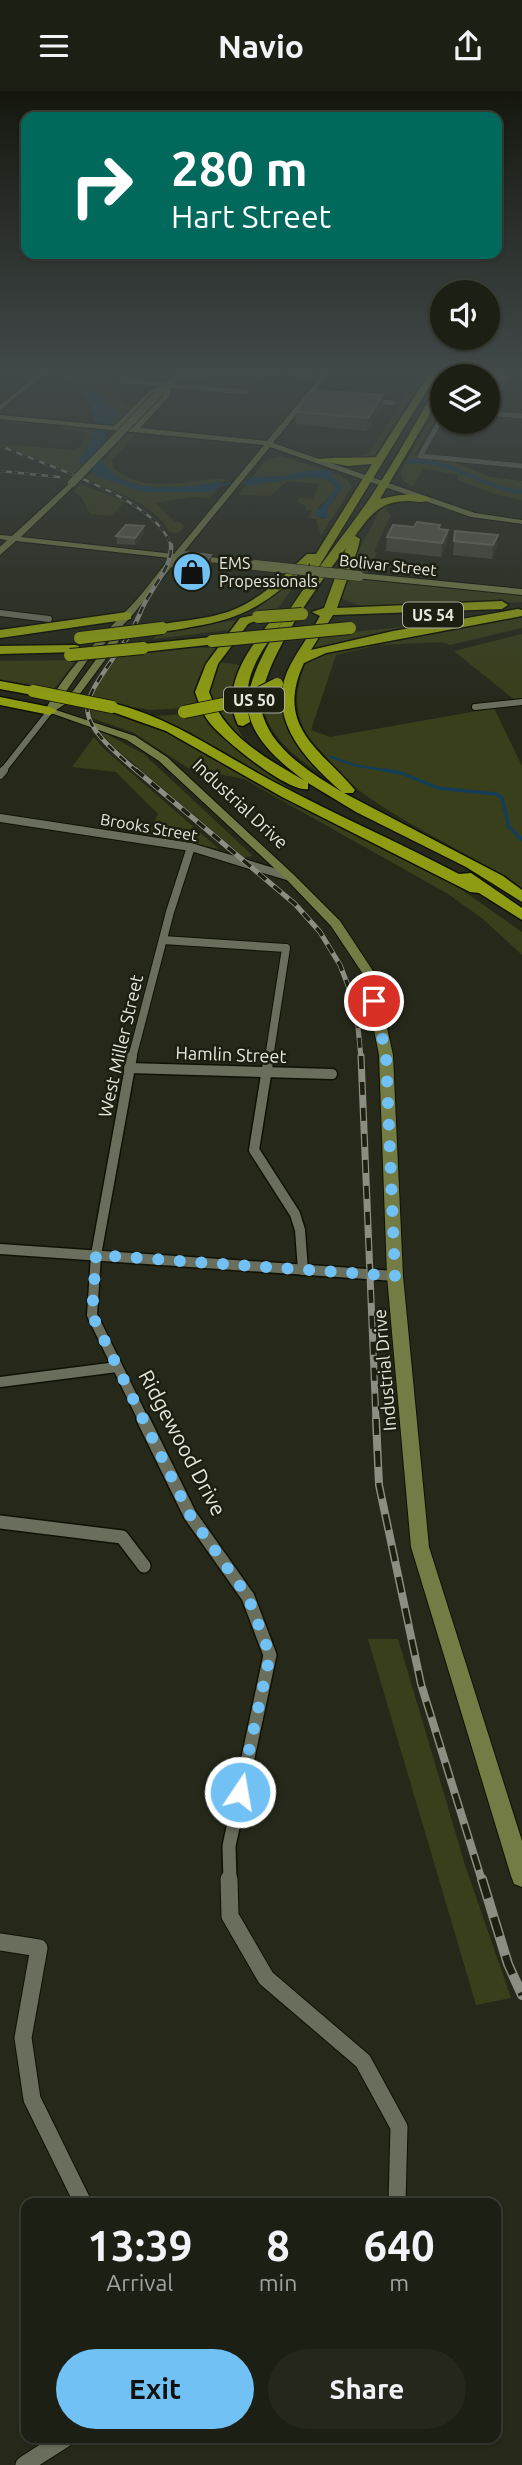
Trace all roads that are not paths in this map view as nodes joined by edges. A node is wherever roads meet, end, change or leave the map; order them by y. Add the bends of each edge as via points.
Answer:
1 (76, 480) edge
2 (237, 480) edge
3 (352, 480) edge
4 (368, 480) edge
5 (375, 480) edge
6 (400, 480) edge
7 (383, 482) junction
8 (362, 489) junction
9 (426, 499) junction
10 (369, 508) junction
11 (522, 522) edge
12 (353, 530) junction
13 (0, 537) edge
14 (13, 538) junction
15 (328, 540) junction
16 (0, 552) edge
17 (177, 556) junction
18 (522, 592) edge
19 (336, 596) junction
20 (367, 609) junction
21 (521, 609) edge
22 (329, 611) junction
23 (0, 613) edge
24 (127, 616) junction
25 (254, 618) junction
26 (49, 619) dead end
27 (203, 621) junction
28 (0, 633) edge
29 (0, 644) edge
30 (75, 647) junction
31 (0, 650) edge
32 (0, 656) edge
33 (299, 664) junction
34 (0, 685) edge
35 (522, 702) edge
36 (0, 707) edge
37 (475, 707) dead end
38 (50, 711) junction
39 (133, 711) junction
40 (0, 775) edge
41 (287, 776) junction
42 (0, 818) edge
43 (398, 825) junction
44 (191, 847) junction
45 (290, 877) junction
46 (522, 897) edge
47 (521, 914) edge
48 (163, 940) junction
49 (129, 1068) junction
50 (266, 1072) junction
51 (332, 1075) dead end
52 (0, 1249) edge
53 (96, 1255) junction
54 (303, 1270) junction
55 (395, 1276) junction
56 (117, 1367) junction
57 (0, 1382) edge
58 (0, 1522) edge
59 (144, 1566) dead end
60 (522, 1877) edge
61 (0, 1942) edge
62 (81, 2198) edge
63 (397, 2198) edge
64 (58, 2443) edge
65 (24, 2465) edge

1 - 14 main road, bridge
2 - 17 main road
3 - 8 highway
4 - 8 highway, US 50
5 - 7 main road
6 - 9 highway
7 - 9 main road
7 - 10 highway, US 50
8 - 15 highway, US 50
9 - 10 highway via 393,498
9 - 11 main road via 474,515
10 - 12 highway, US 50
12 - 19 highway via 354,541
12 - 43 highway, US 50 via 274,647 258,677 254,707 261,729 311,778
13 - 14 main road, Bolivar Street
14 - 16 main road
14 - 17 main road, Bolivar Street
15 - 27 highway via 265,598 234,614
15 - 41 highway, US 50 via 253,652 238,689 243,721 260,749
17 - 18 main road, Bolivar Street, bridge
17 - 24 main road
19 - 20 highway
19 - 22 highway
20 - 21 highway
20 - 22 highway
21 - 30 highway, US 54, bridge via 146,645
21 - 33 highway via 322,650
22 - 25 highway, bridge
22 - 33 highway
23 - 26 street
24 - 28 highway
24 - 38 main road via 127,625 76,693
25 - 27 highway
25 - 41 highway via 244,621 212,664 202,692 219,724
27 - 30 highway, bridge
29 - 30 highway
30 - 31 highway, US 54
30 - 32 highway, US 54
33 - 39 highway, bridge via 277,684 248,699 184,712
33 - 43 highway via 288,692 290,717 302,740 346,788
34 - 39 highway, bridge
35 - 37 street
36 - 38 highway
38 - 40 street
38 - 45 main road, Industrial Drive via 131,738 163,759
39 - 47 highway
41 - 47 highway, US 50 via 457,871
42 - 44 street, Brooks Street
43 - 46 highway, US 50
44 - 45 street, Brooks Street
44 - 48 street, West Miller Street
45 - 55 main road, Industrial Drive via 336,924 369,974 386,1055
48 - 49 street, West Miller Street
48 - 50 street via 286,948
49 - 50 street, Hamlin Street
49 - 53 street, West Miller Street
50 - 51 street, Hamlin Street
50 - 54 street via 254,1150 295,1215
52 - 53 street
53 - 54 street
53 - 56 street, Ridgewood Drive via 92,1315
54 - 55 street
55 - 60 main road, Industrial Drive via 421,1547
56 - 57 street
56 - 63 street, Ridgewood Drive via 190,1515 248,1597 270,1655 229,1846 230,1916 266,1978 363,2061 399,2127
58 - 59 street via 122,1537
61 - 62 street via 39,1948 23,2038 32,2099
64 - 65 street

